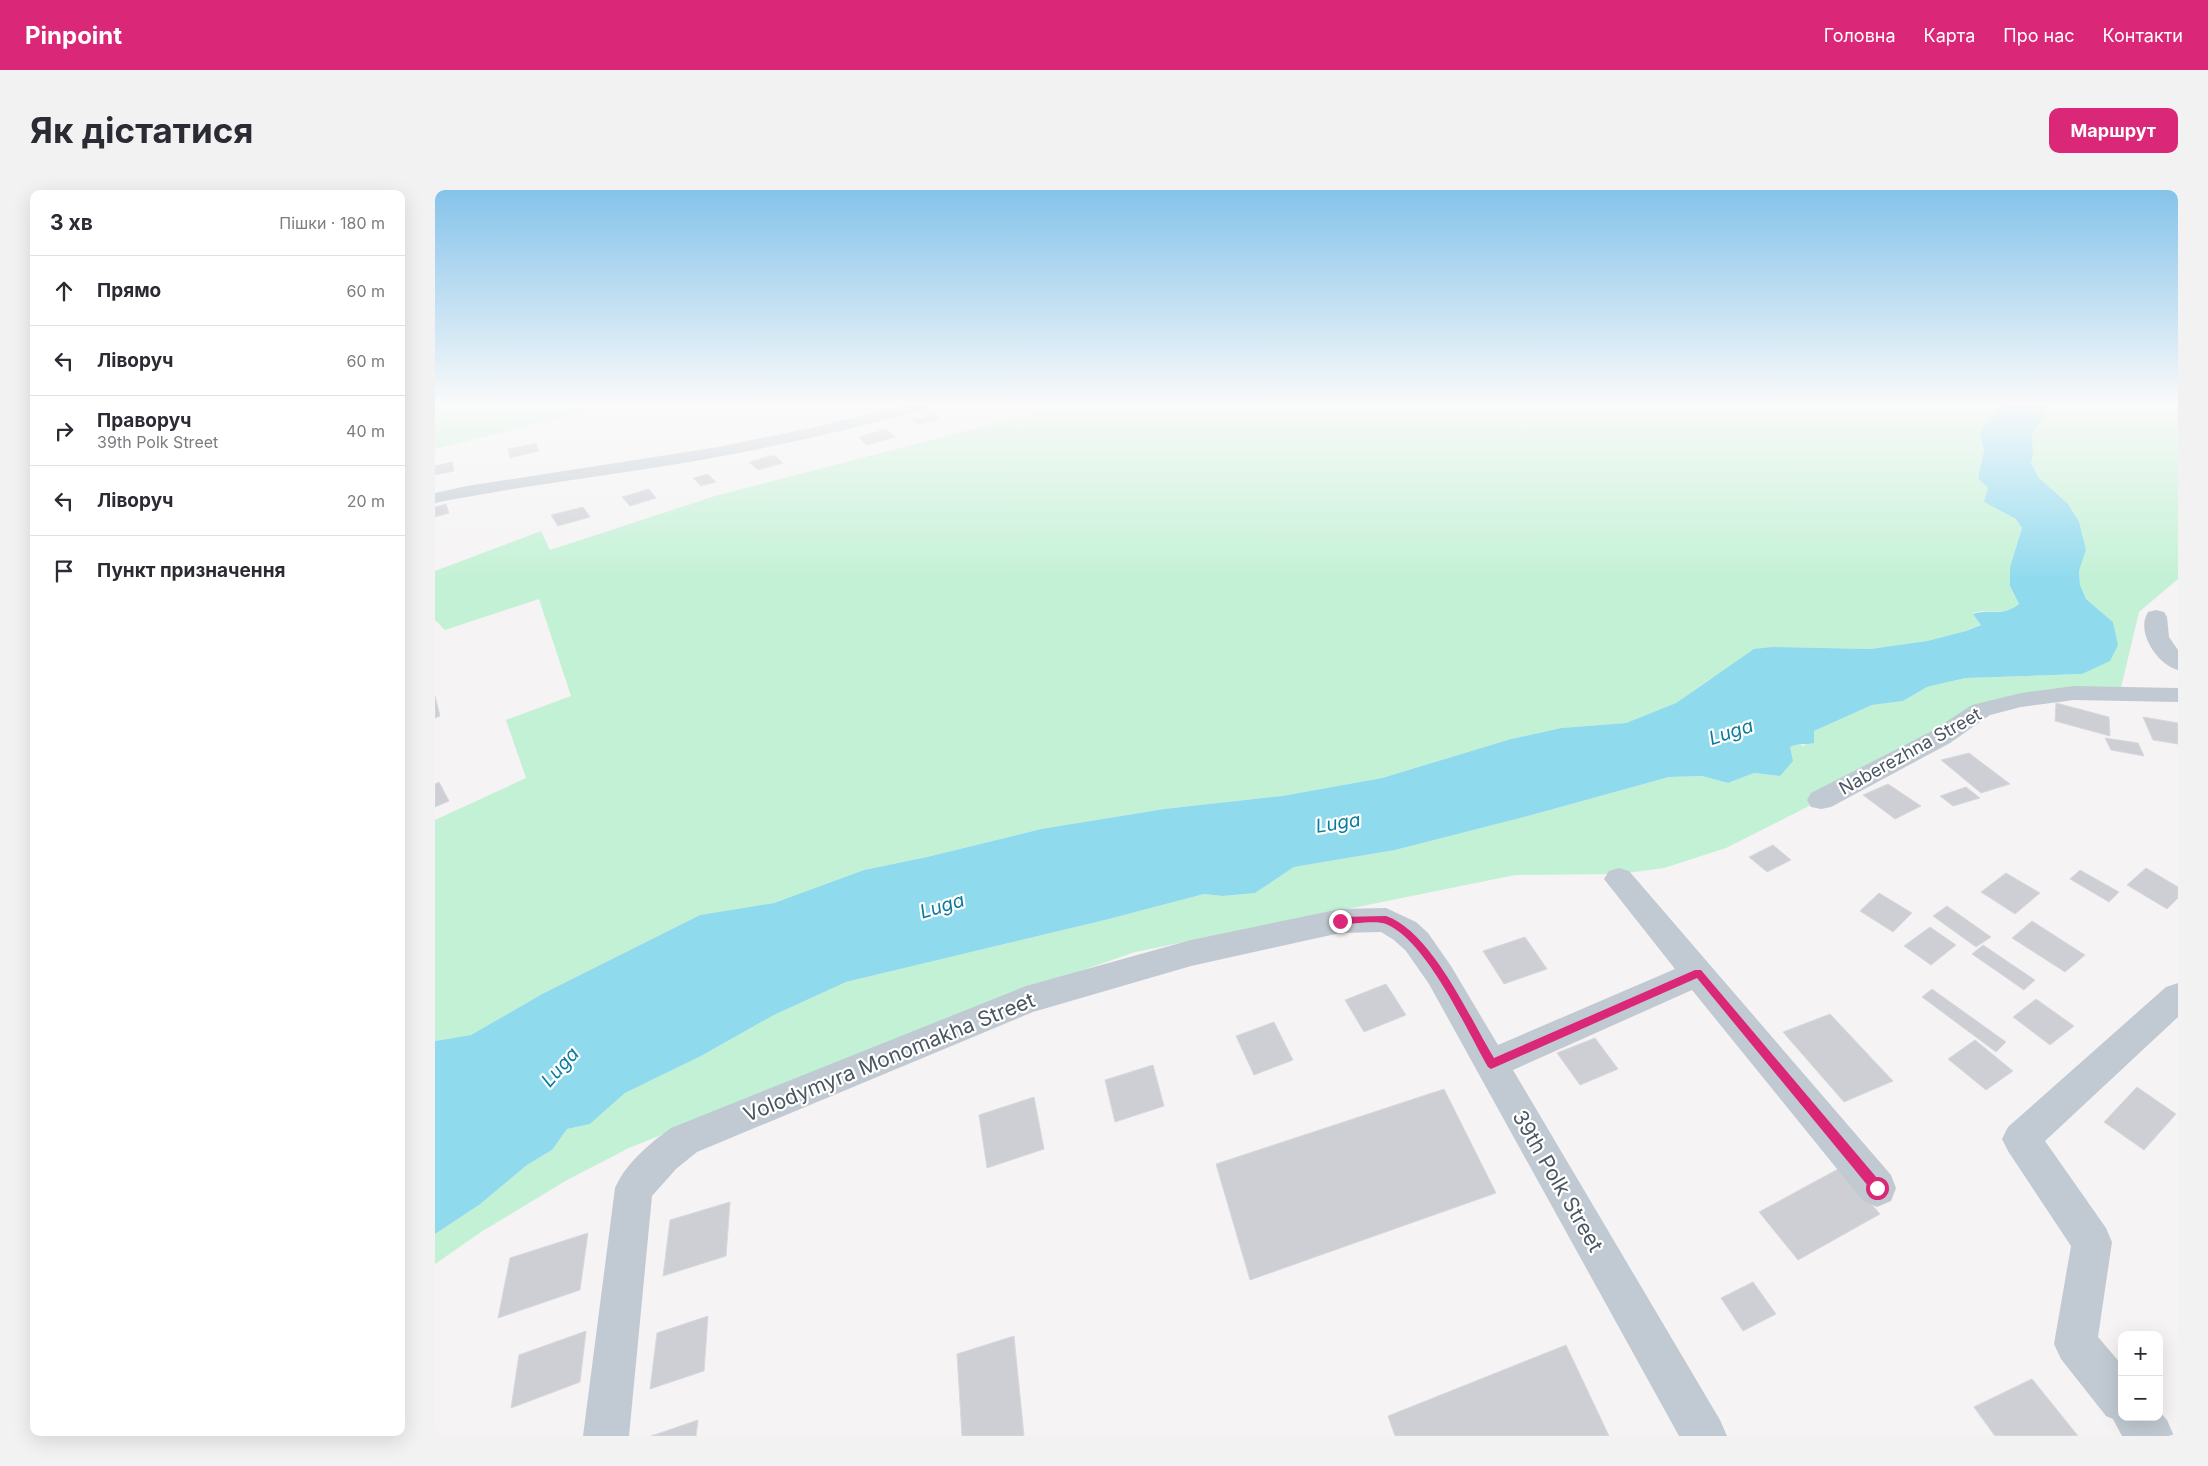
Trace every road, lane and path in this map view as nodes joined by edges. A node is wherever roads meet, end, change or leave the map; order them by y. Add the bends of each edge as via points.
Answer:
1 (637, 464) edge
2 (435, 498) edge
3 (2156, 617) dead end
4 (2178, 663) edge
5 (2178, 695) edge
6 (1821, 800) dead end
7 (1619, 879) dead end
8 (1405, 931) joint
9 (1698, 973) junction
10 (2178, 996) edge
11 (1491, 1064) junction
12 (1877, 1188) dead end
13 (2118, 1395) edge
14 (2138, 1421) edge
15 (606, 1436) edge
16 (1704, 1436) edge
17 (2151, 1436) edge

1 - 2 street
3 - 4 street via 2153,628 2158,642
5 - 6 street, Naberezhna Street via 2074,692 1981,710 1941,737
7 - 9 street
8 - 11 street, 39th Polk Street via 1417,942 1440,975
8 - 15 street, Volodymyra Monomakha Street via 1386,920 1340,921 1191,953 1026,1000 684,1140 663,1156 634,1188
9 - 11 street
9 - 12 street
10 - 13 street via 2021,1138 2092,1242 2076,1344
11 - 16 street, 39th Polk Street
14 - 17 street

